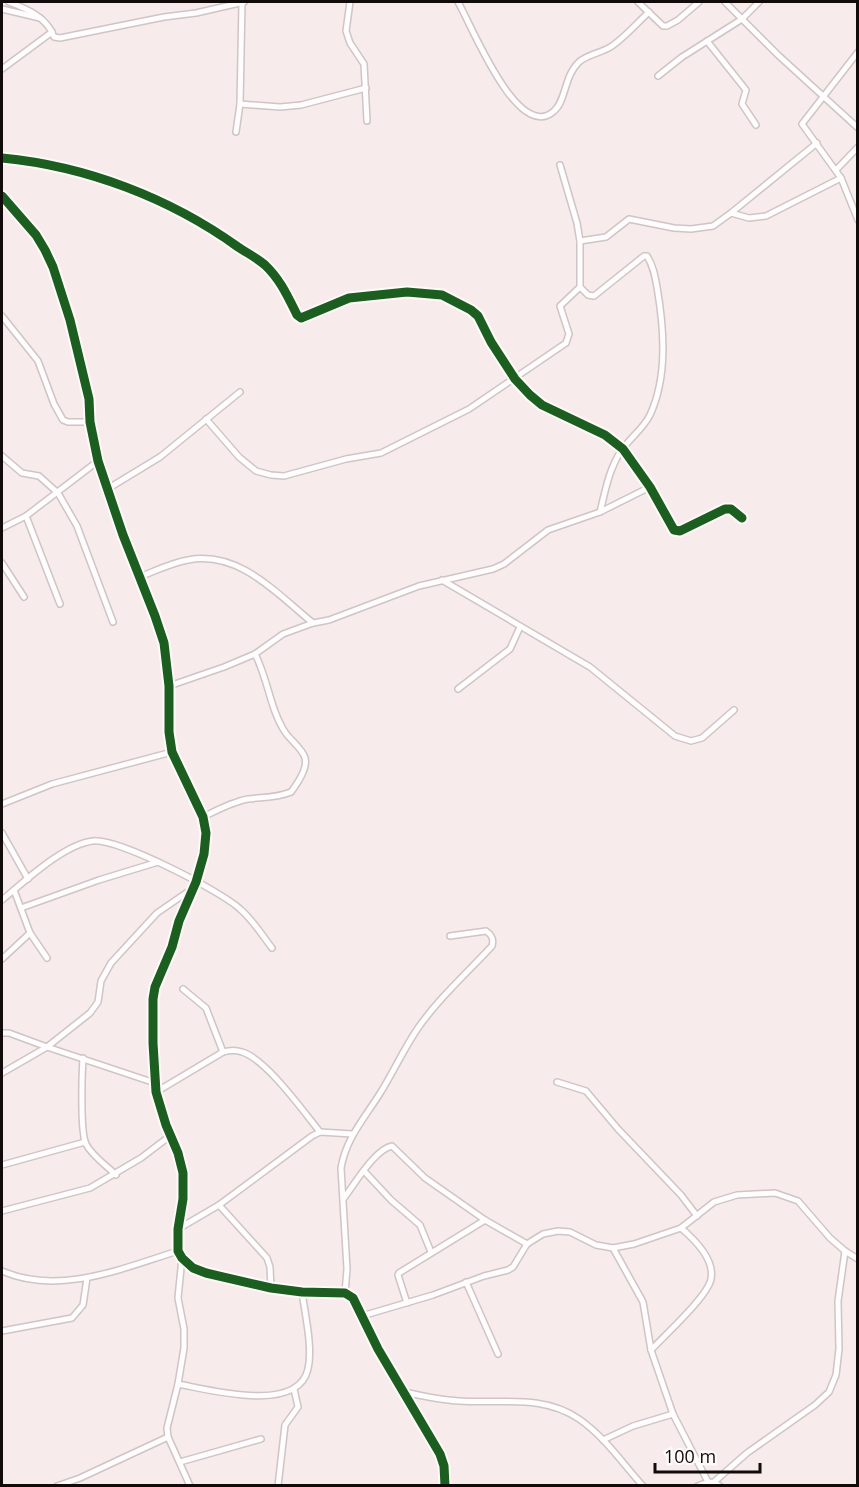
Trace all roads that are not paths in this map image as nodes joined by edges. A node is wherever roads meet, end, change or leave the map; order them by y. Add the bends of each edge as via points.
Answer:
1 (9, 2) edge
2 (243, 2) edge
3 (350, 2) edge
4 (458, 2) edge
5 (638, 2) edge
6 (699, 2) edge
7 (725, 2) edge
8 (759, 2) edge
9 (2, 9) edge
10 (649, 12) junction
11 (41, 18) junction
12 (742, 19) junction
13 (52, 32) junction
14 (706, 41) junction
15 (858, 52) edge
16 (2, 69) edge
17 (658, 76) dead end
18 (366, 88) junction
19 (824, 95) junction
20 (240, 104) junction
21 (367, 121) dead end
22 (756, 125) dead end
23 (858, 128) edge
24 (236, 132) dead end
25 (816, 143) junction
26 (858, 147) edge
27 (2, 158) edge
28 (560, 165) dead end
29 (837, 170) junction
30 (842, 178) junction
31 (2, 196) edge
32 (732, 213) junction
33 (858, 220) edge
34 (580, 241) junction
35 (580, 287) junction
36 (2, 316) edge
37 (515, 379) junction
38 (240, 392) dead end
39 (206, 419) junction
40 (90, 422) junction
41 (623, 449) junction
42 (2, 456) edge
43 (98, 461) junction
44 (650, 487) junction
45 (109, 488) junction
46 (58, 493) junction
47 (600, 512) junction
48 (26, 516) junction
49 (742, 518) dead end
50 (2, 528) edge
51 (2, 563) edge
52 (139, 577) junction
53 (442, 580) junction
54 (24, 597) dead end
55 (60, 604) dead end
56 (112, 622) dead end
57 (313, 623) junction
58 (520, 627) junction
59 (255, 654) junction
60 (169, 686) junction
61 (458, 688) dead end
62 (734, 711) dead end
63 (172, 752) junction
64 (2, 804) edge
65 (203, 817) junction
66 (2, 833) edge
67 (158, 862) junction
68 (28, 879) junction
69 (195, 882) junction
70 (193, 889) junction
71 (14, 890) junction
72 (2, 900) edge
73 (21, 908) junction
74 (30, 933) junction
75 (450, 936) dead end
76 (272, 948) dead end
77 (46, 958) dead end
78 (2, 959) edge
79 (183, 989) dead end
80 (2, 1033) edge
81 (46, 1047) junction
82 (224, 1052) junction
83 (82, 1058) junction
84 (2, 1073) edge
85 (557, 1082) dead end
86 (155, 1083) junction
87 (156, 1092) junction
88 (320, 1132) junction
89 (352, 1134) junction
90 (171, 1136) junction
91 (85, 1142) junction
92 (2, 1165) edge
93 (364, 1171) junction
94 (116, 1174) junction
95 (343, 1199) junction
96 (219, 1205) junction
97 (2, 1211) edge
98 (698, 1216) junction
99 (485, 1220) junction
100 (681, 1228) junction
101 (178, 1229) junction
102 (527, 1244) junction
103 (613, 1248) junction
104 (178, 1251) junction
105 (845, 1251) junction
106 (431, 1252) junction
107 (182, 1258) junction
108 (858, 1259) edge
109 (2, 1270) edge
110 (87, 1278) junction
111 (466, 1282) junction
112 (271, 1288) junction
113 (302, 1292) junction
114 (345, 1293) junction
115 (407, 1303) junction
116 (362, 1316) junction
117 (2, 1331) edge
118 (651, 1350) junction
119 (498, 1354) dead end
120 (178, 1384) junction
121 (294, 1389) junction
122 (404, 1392) junction
123 (673, 1414) junction
124 (168, 1437) junction
125 (261, 1439) dead end
126 (603, 1440) junction
127 (180, 1462) junction
128 (714, 1483) edge
129 (57, 1485) edge
130 (190, 1485) edge
131 (278, 1485) edge
132 (445, 1485) edge
133 (643, 1485) edge
134 (698, 1485) edge

1 - 11 street
2 - 13 street via 60,38
2 - 20 street
3 - 18 street via 346,31 364,64
4 - 10 street via 500,83 513,101 540,118 559,107 566,82 580,61 612,46
5 - 10 street
6 - 10 street via 668,26
7 - 12 street
8 - 12 street
9 - 11 street
11 - 13 street
12 - 14 street
12 - 19 street
13 - 16 street
14 - 17 street
14 - 22 street via 746,90 742,104
15 - 19 street
18 - 20 street via 301,105
18 - 21 street
19 - 23 street
19 - 25 street via 802,124
20 - 24 street
25 - 29 street
25 - 32 street
26 - 29 street
27 - 37 street via 56,166 105,180 217,232 264,264 301,318 358,297 408,292 442,295 478,316
28 - 34 street
29 - 30 street
30 - 32 street via 766,216 749,218
30 - 33 street
31 - 40 street via 36,235 53,267 87,388
32 - 34 street via 713,226 691,229 629,219 606,237
34 - 35 street
35 - 37 street via 560,306 568,341
35 - 41 street via 594,296 644,256 652,264 662,313 661,377 650,416
36 - 40 street via 38,361 59,415 68,422
37 - 39 street via 469,409 381,453 284,476 256,471
37 - 41 street via 542,405 584,423
38 - 39 street
39 - 45 street via 160,457
40 - 43 street
41 - 44 street
41 - 47 street via 611,472
42 - 46 street via 22,473 39,476
43 - 45 street
43 - 46 street
44 - 47 street
44 - 49 street via 677,532 725,509
45 - 52 street
46 - 48 street
46 - 56 street via 77,526
47 - 53 street via 548,530 493,569
48 - 50 street
48 - 55 street
51 - 54 street
52 - 57 street via 189,560 232,562
52 - 60 street via 164,643
53 - 57 street
53 - 58 street
57 - 59 street via 283,634
58 - 61 street via 510,649
58 - 62 street via 598,672 675,736 691,741 702,738
59 - 60 street
59 - 65 street via 279,722 303,754 305,764 291,792 247,800
60 - 63 street
63 - 64 street via 52,784
63 - 65 street
65 - 69 street via 206,844
66 - 68 street
67 - 68 street via 128,848 93,841 71,849
67 - 69 street
67 - 73 street
68 - 71 street
69 - 70 street
69 - 76 street via 240,909
70 - 81 street via 150,920 104,973 98,1002 90,1013
70 - 86 street via 155,987
71 - 72 street
71 - 73 street
73 - 74 street
74 - 77 street
74 - 78 street
75 - 89 street via 486,931 493,940 492,946 419,1026
79 - 82 street via 206,1008
80 - 81 street
81 - 83 street
81 - 84 street
82 - 87 street
82 - 88 street via 242,1052 265,1067
83 - 86 street
83 - 91 street
85 - 98 street via 586,1091
86 - 87 street
87 - 90 street
88 - 89 street
88 - 96 street
89 - 95 street via 341,1168
90 - 94 street
90 - 101 street via 183,1173
91 - 92 street
91 - 94 street
93 - 95 street
93 - 99 street via 384,1148 395,1147 425,1178
93 - 106 street via 420,1225
94 - 97 street via 90,1188
95 - 114 street
96 - 101 street
96 - 112 street via 267,1258
98 - 100 street
98 - 105 street via 714,1202 731,1196 788,1196 798,1201
99 - 102 street
99 - 106 street
100 - 103 street
100 - 118 street via 708,1260 711,1280
101 - 104 street
102 - 103 street via 543,1234 558,1231
102 - 111 street via 513,1267
103 - 118 street via 643,1302
104 - 107 street
104 - 110 street
105 - 108 street
105 - 128 street via 838,1301 839,1349 829,1392 747,1453
106 - 115 street via 398,1275
107 - 112 street via 206,1273
107 - 120 street via 178,1298 185,1338
109 - 110 street via 26,1279
110 - 117 street via 83,1305 72,1318
111 - 115 street
111 - 119 street
112 - 113 street
113 - 114 street
113 - 121 street via 309,1368 301,1385
114 - 116 street
115 - 116 street
116 - 122 street
118 - 123 street
120 - 121 street via 252,1395 285,1394
120 - 124 street via 168,1419
121 - 131 street via 298,1407 285,1425
122 - 126 street via 459,1401 533,1401 577,1417
122 - 132 street via 440,1454
123 - 126 street
123 - 128 street
124 - 127 street
124 - 129 street
125 - 127 street
126 - 133 street
127 - 130 street
128 - 134 street

